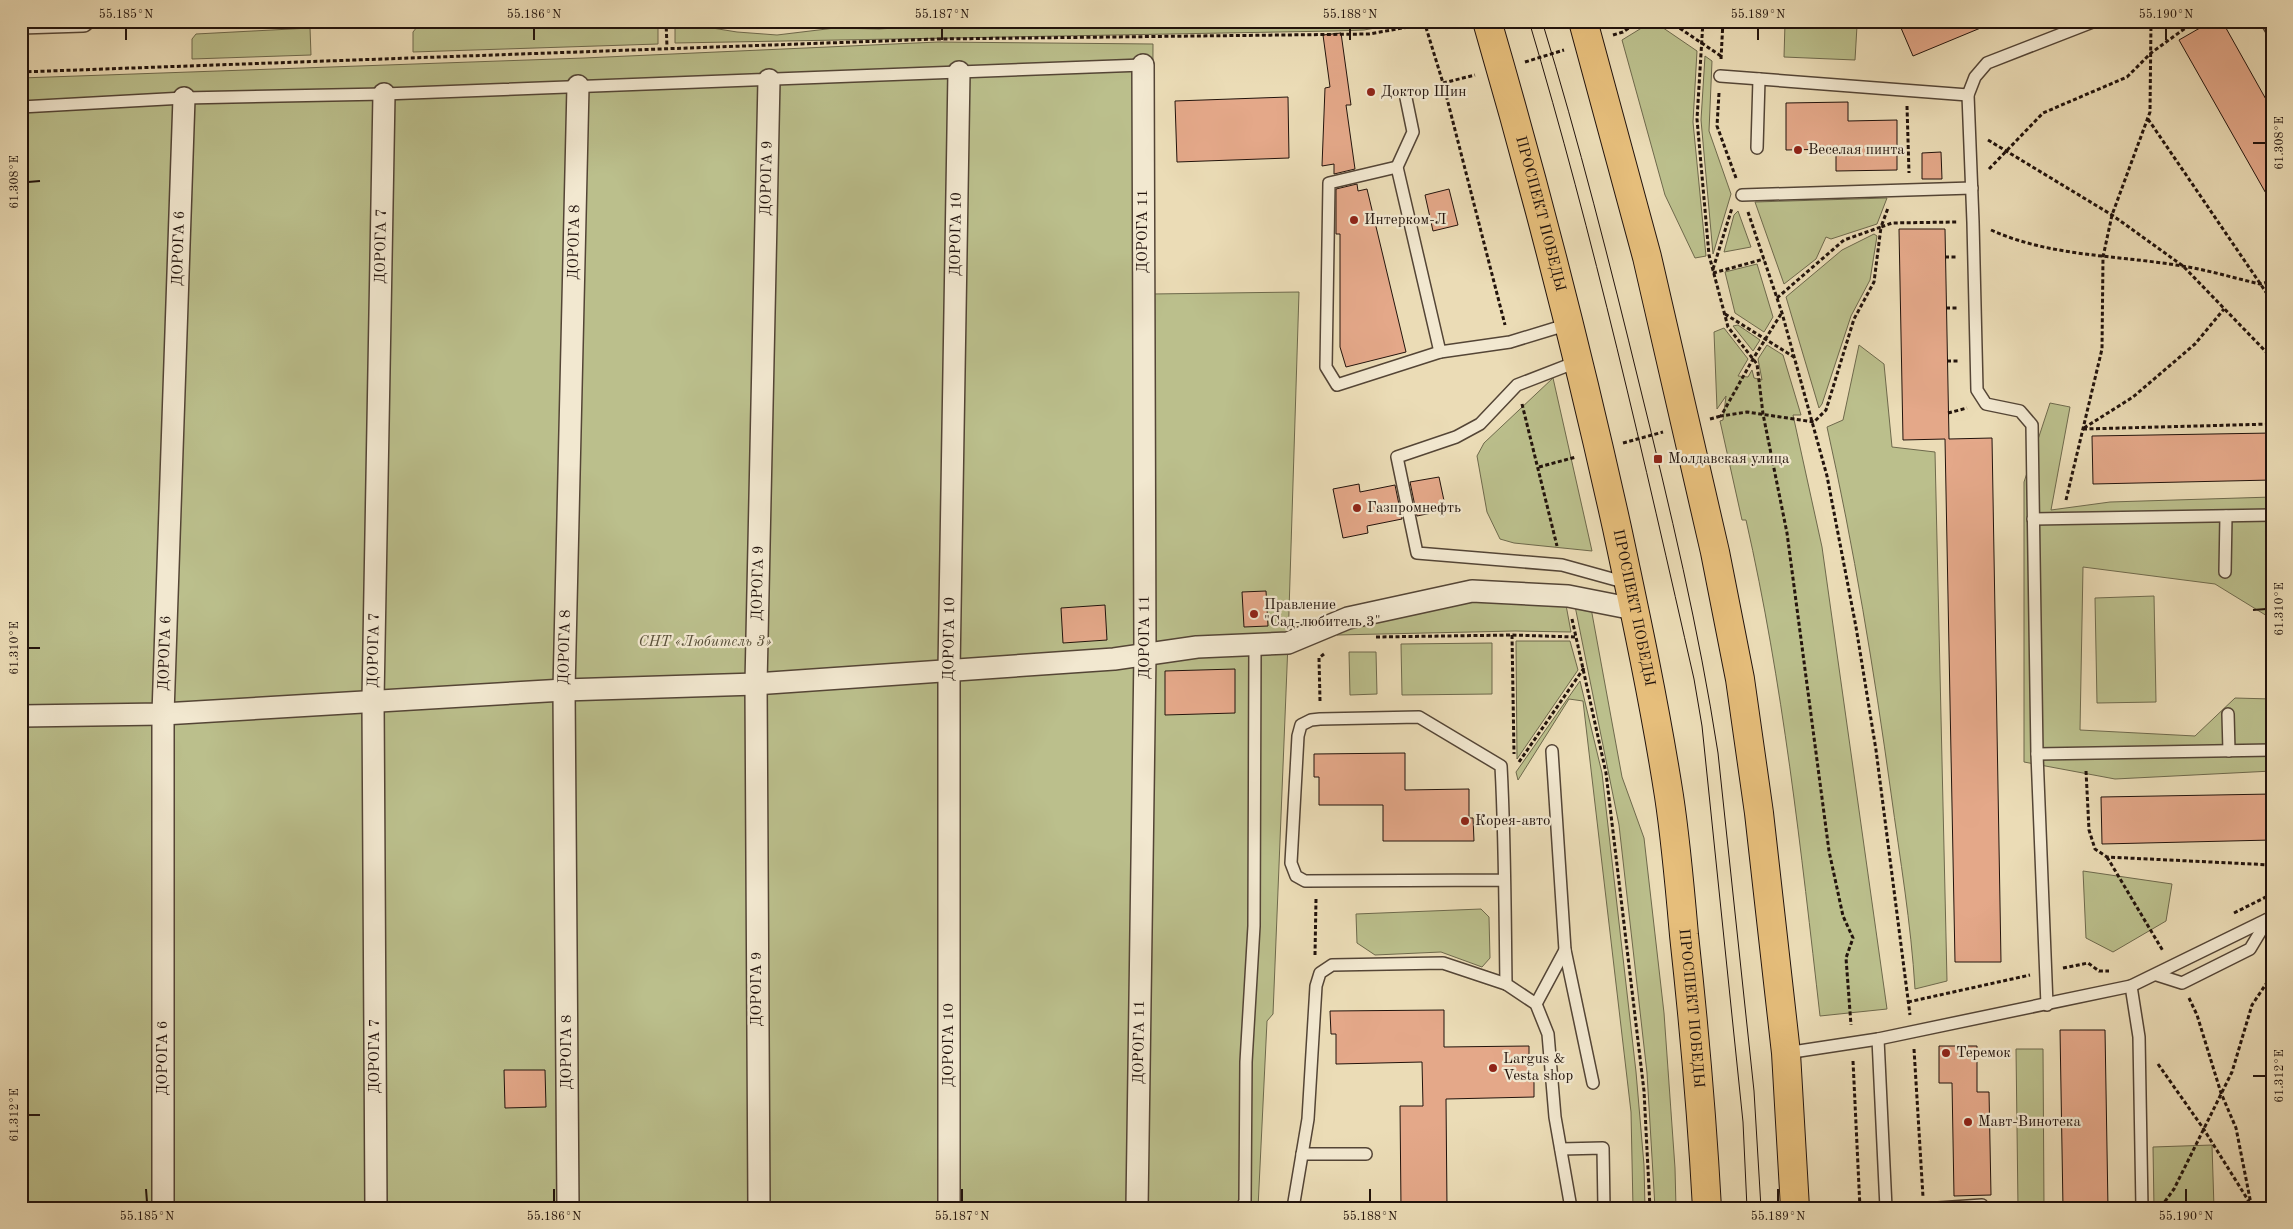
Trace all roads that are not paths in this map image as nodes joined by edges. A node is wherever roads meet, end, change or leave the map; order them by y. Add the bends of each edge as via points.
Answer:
1 (83, 21) edge
2 (1487, 21) edge
3 (2094, 21) edge
4 (2266, 21) edge
5 (21, 23) edge
6 (1586, 31) edge
7 (2272, 31) edge
8 (1142, 65) joint
9 (959, 72) junction
10 (1720, 76) road end
11 (1759, 79) junction
12 (769, 80) junction
13 (578, 86) junction
14 (384, 94) junction
15 (1968, 94) junction
16 (184, 98) junction
17 (1406, 98) dead end
18 (21, 107) edge
19 (1757, 148) dead end
20 (1397, 167) junction
21 (1972, 188) junction
22 (1742, 195) road end
23 (1570, 324) junction
24 (1440, 352) junction
25 (1579, 361) junction
26 (2272, 515) edge
27 (2226, 516) junction
28 (2033, 519) junction
29 (2225, 572) dead end
30 (1631, 596) junction
31 (1255, 643) junction
32 (1145, 654) junction
33 (949, 670) junction
34 (756, 684) junction
35 (564, 690) junction
36 (373, 700) junction
37 (162, 714) junction
38 (2228, 714) dead end
39 (21, 716) edge
40 (2272, 750) edge
41 (1552, 751) dead end
42 (2229, 751) junction
43 (2037, 754) junction
44 (1504, 880) junction
45 (2270, 918) edge
46 (1565, 950) junction
47 (2157, 975) junction
48 (1506, 984) junction
49 (2131, 986) junction
50 (1536, 1004) junction
51 (2048, 1005) junction
52 (1878, 1039) junction
53 (1786, 1053) junction
54 (1593, 1083) dead end
55 (1561, 1148) junction
56 (1302, 1154) junction
57 (1366, 1154) dead end
58 (163, 1208) edge
59 (376, 1208) edge
60 (568, 1208) edge
61 (759, 1208) edge
62 (949, 1208) edge
63 (1137, 1208) edge
64 (1242, 1208) edge
65 (1293, 1208) edge
66 (1571, 1208) edge
67 (1604, 1208) edge
68 (1707, 1208) edge
69 (1795, 1208) edge
70 (1886, 1208) edge
71 (1938, 1208) edge
72 (1982, 1208) edge
73 (2142, 1208) edge

1 - 5 street
2 - 23 main road, ПРОСПЕКТ ПОБЕДЫ
3 - 15 lane via 1986,63 1974,77
4 - 7 lane
6 - 53 main road via 1647,256 1715,552 1740,680 1759,813
8 - 9 lane
8 - 32 street, ДОРОГА 11
9 - 12 lane
9 - 33 street, ДОРОГА 10
10 - 11 lane
11 - 15 lane
11 - 19 lane
12 - 13 lane
12 - 34 street, ДОРОГА 9
13 - 14 lane
13 - 35 street, ДОРОГА 8
14 - 16 lane
14 - 36 street, ДОРОГА 7
15 - 21 lane
16 - 18 lane
16 - 37 street, ДОРОГА 6
17 - 20 lane via 1413,132
20 - 24 lane
20 - 24 lane via 1329,183 1326,367 1337,385
21 - 22 lane
21 - 28 lane via 1977,390 1986,404 2020,411 2032,425
23 - 24 lane via 1510,342
23 - 25 main road, ПРОСПЕКТ ПОБЕДЫ
25 - 30 main road, ПРОСПЕКТ ПОБЕДЫ
25 - 30 lane via 1517,385 1480,424 1397,457 1418,553 1562,565
26 - 27 lane
27 - 28 lane
27 - 29 lane
28 - 43 lane
30 - 31 street via 1472,591 1348,618 1288,642
30 - 68 main road, ПРОСПЕКТ ПОБЕДЫ via 1669,798 1690,989
31 - 32 street
31 - 64 lane via 1254,926 1246,1062 1245,1201
32 - 33 street
32 - 63 street, ДОРОГА 11
33 - 34 street
33 - 62 street, ДОРОГА 10
34 - 35 street
34 - 61 street, ДОРОГА 9
35 - 36 street
35 - 60 street, ДОРОГА 8
36 - 37 street
36 - 59 street, ДОРОГА 7
37 - 39 street
37 - 58 street, ДОРОГА 6
38 - 42 lane
40 - 42 lane
41 - 46 lane
42 - 43 lane
43 - 51 lane
44 - 44 lane via 1501,766 1419,717 1320,719 1301,725 1292,863 1296,876 1305,881
44 - 48 lane
45 - 47 lane
45 - 47 lane via 2250,949 2182,983
46 - 50 lane
46 - 54 lane
47 - 49 lane
48 - 50 lane
48 - 56 lane via 1443,963 1332,965 1320,973 1316,986 1308,1119
49 - 51 lane
49 - 73 lane via 2139,1037
50 - 55 lane via 1548,1034
51 - 52 lane
52 - 53 lane
52 - 70 lane
53 - 69 main road
55 - 66 lane
55 - 67 lane via 1603,1148
56 - 57 lane
56 - 65 lane
71 - 72 lane via 1982,1205

